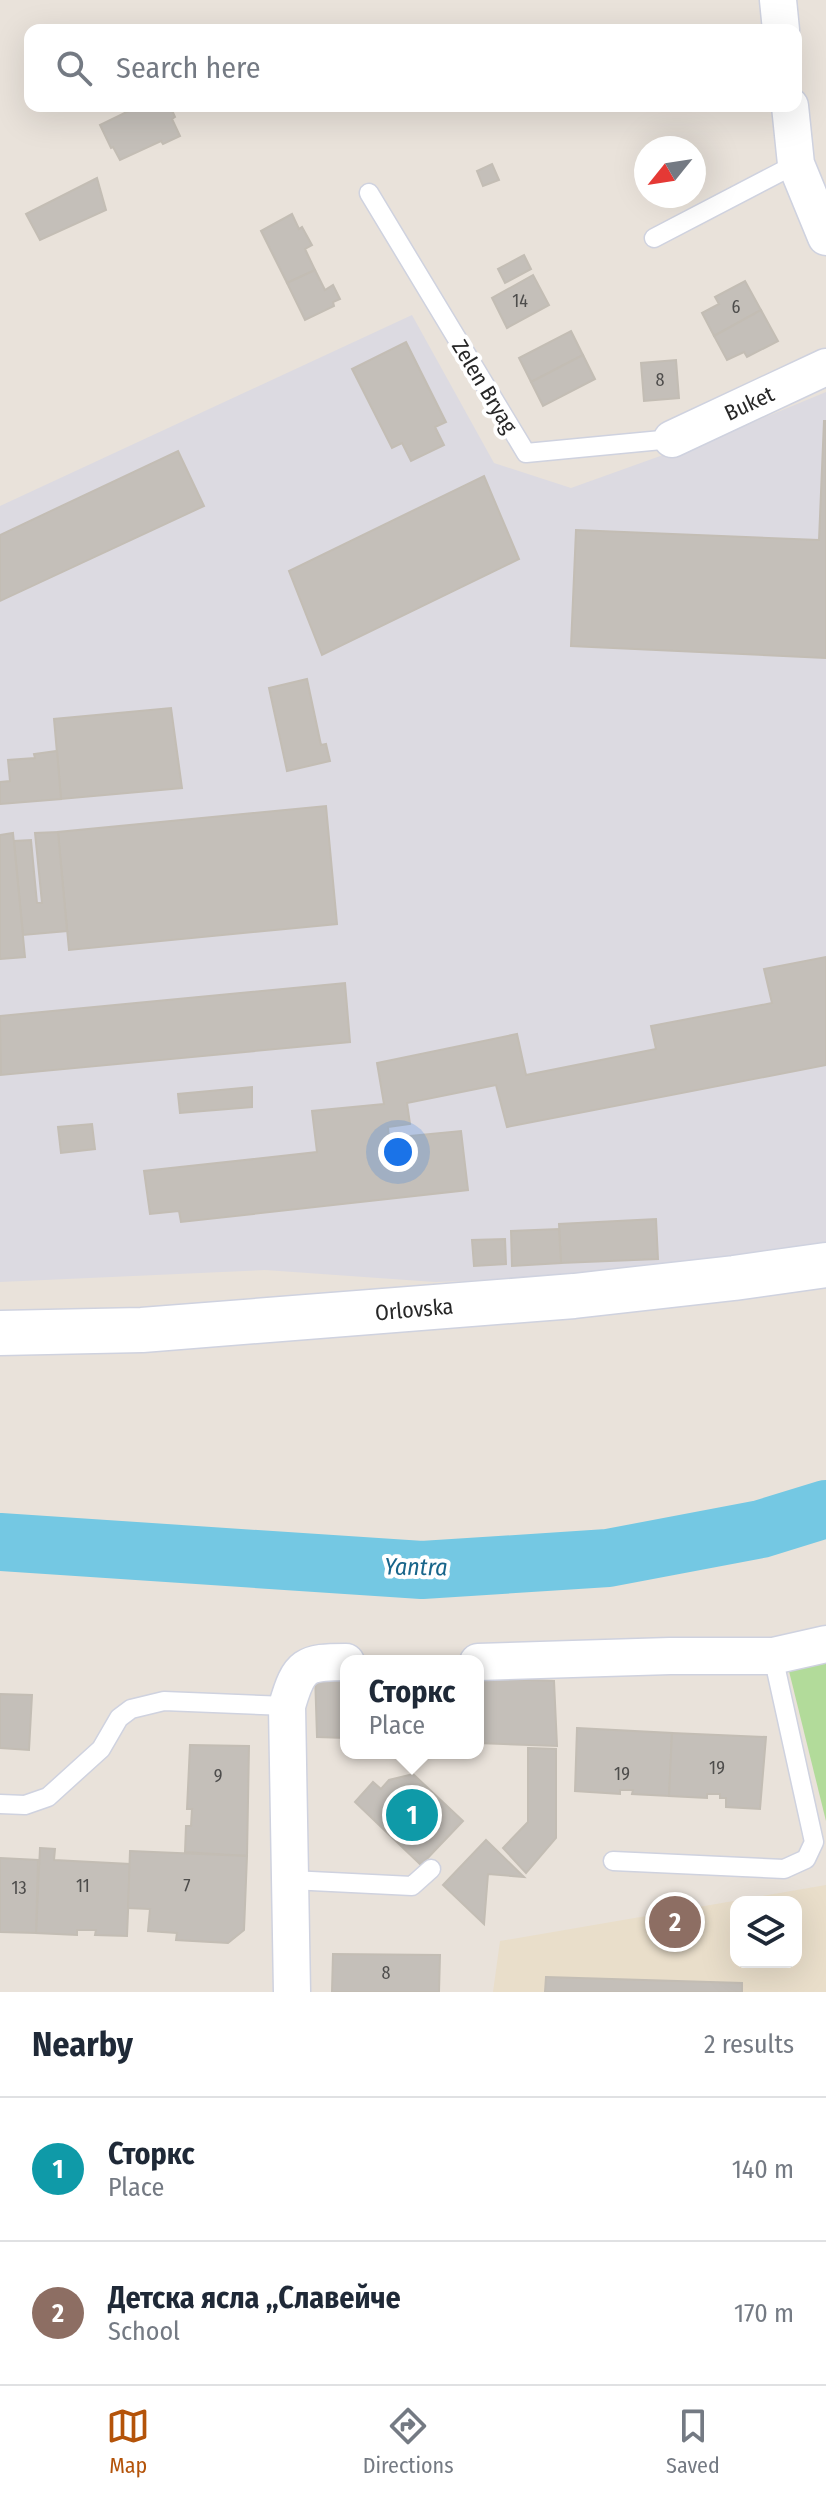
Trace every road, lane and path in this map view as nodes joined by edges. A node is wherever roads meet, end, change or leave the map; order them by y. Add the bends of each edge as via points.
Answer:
1 (778, 0) edge
2 (780, 24) edge
3 (791, 112) edge
4 (796, 164) junction
5 (369, 193) dead end
6 (826, 237) edge
7 (654, 238) dead end
8 (826, 367) edge
9 (672, 439) joint
10 (826, 1265) edge
11 (0, 1333) edge
12 (826, 1644) edge
13 (773, 1656) junction
14 (340, 1662) edge
15 (484, 1662) edge
16 (287, 1706) junction
17 (0, 1804) edge
18 (613, 1861) dead end
19 (431, 1869) dead end
20 (291, 1880) junction
21 (292, 1992) edge

1 - 2 street
3 - 4 street
4 - 6 street
4 - 7 lane
5 - 9 lane, Zelen Bryag via 526,453
8 - 9 street, Buket
10 - 11 street, Orlovska via 574,1296 142,1330
12 - 13 street
13 - 15 street
13 - 18 lane via 814,1842 806,1859 784,1869
14 - 16 street via 303,1669
16 - 17 lane via 164,1701 131,1709 119,1718 101,1749 48,1797 25,1805
16 - 20 street
19 - 20 lane via 412,1886
20 - 21 street

